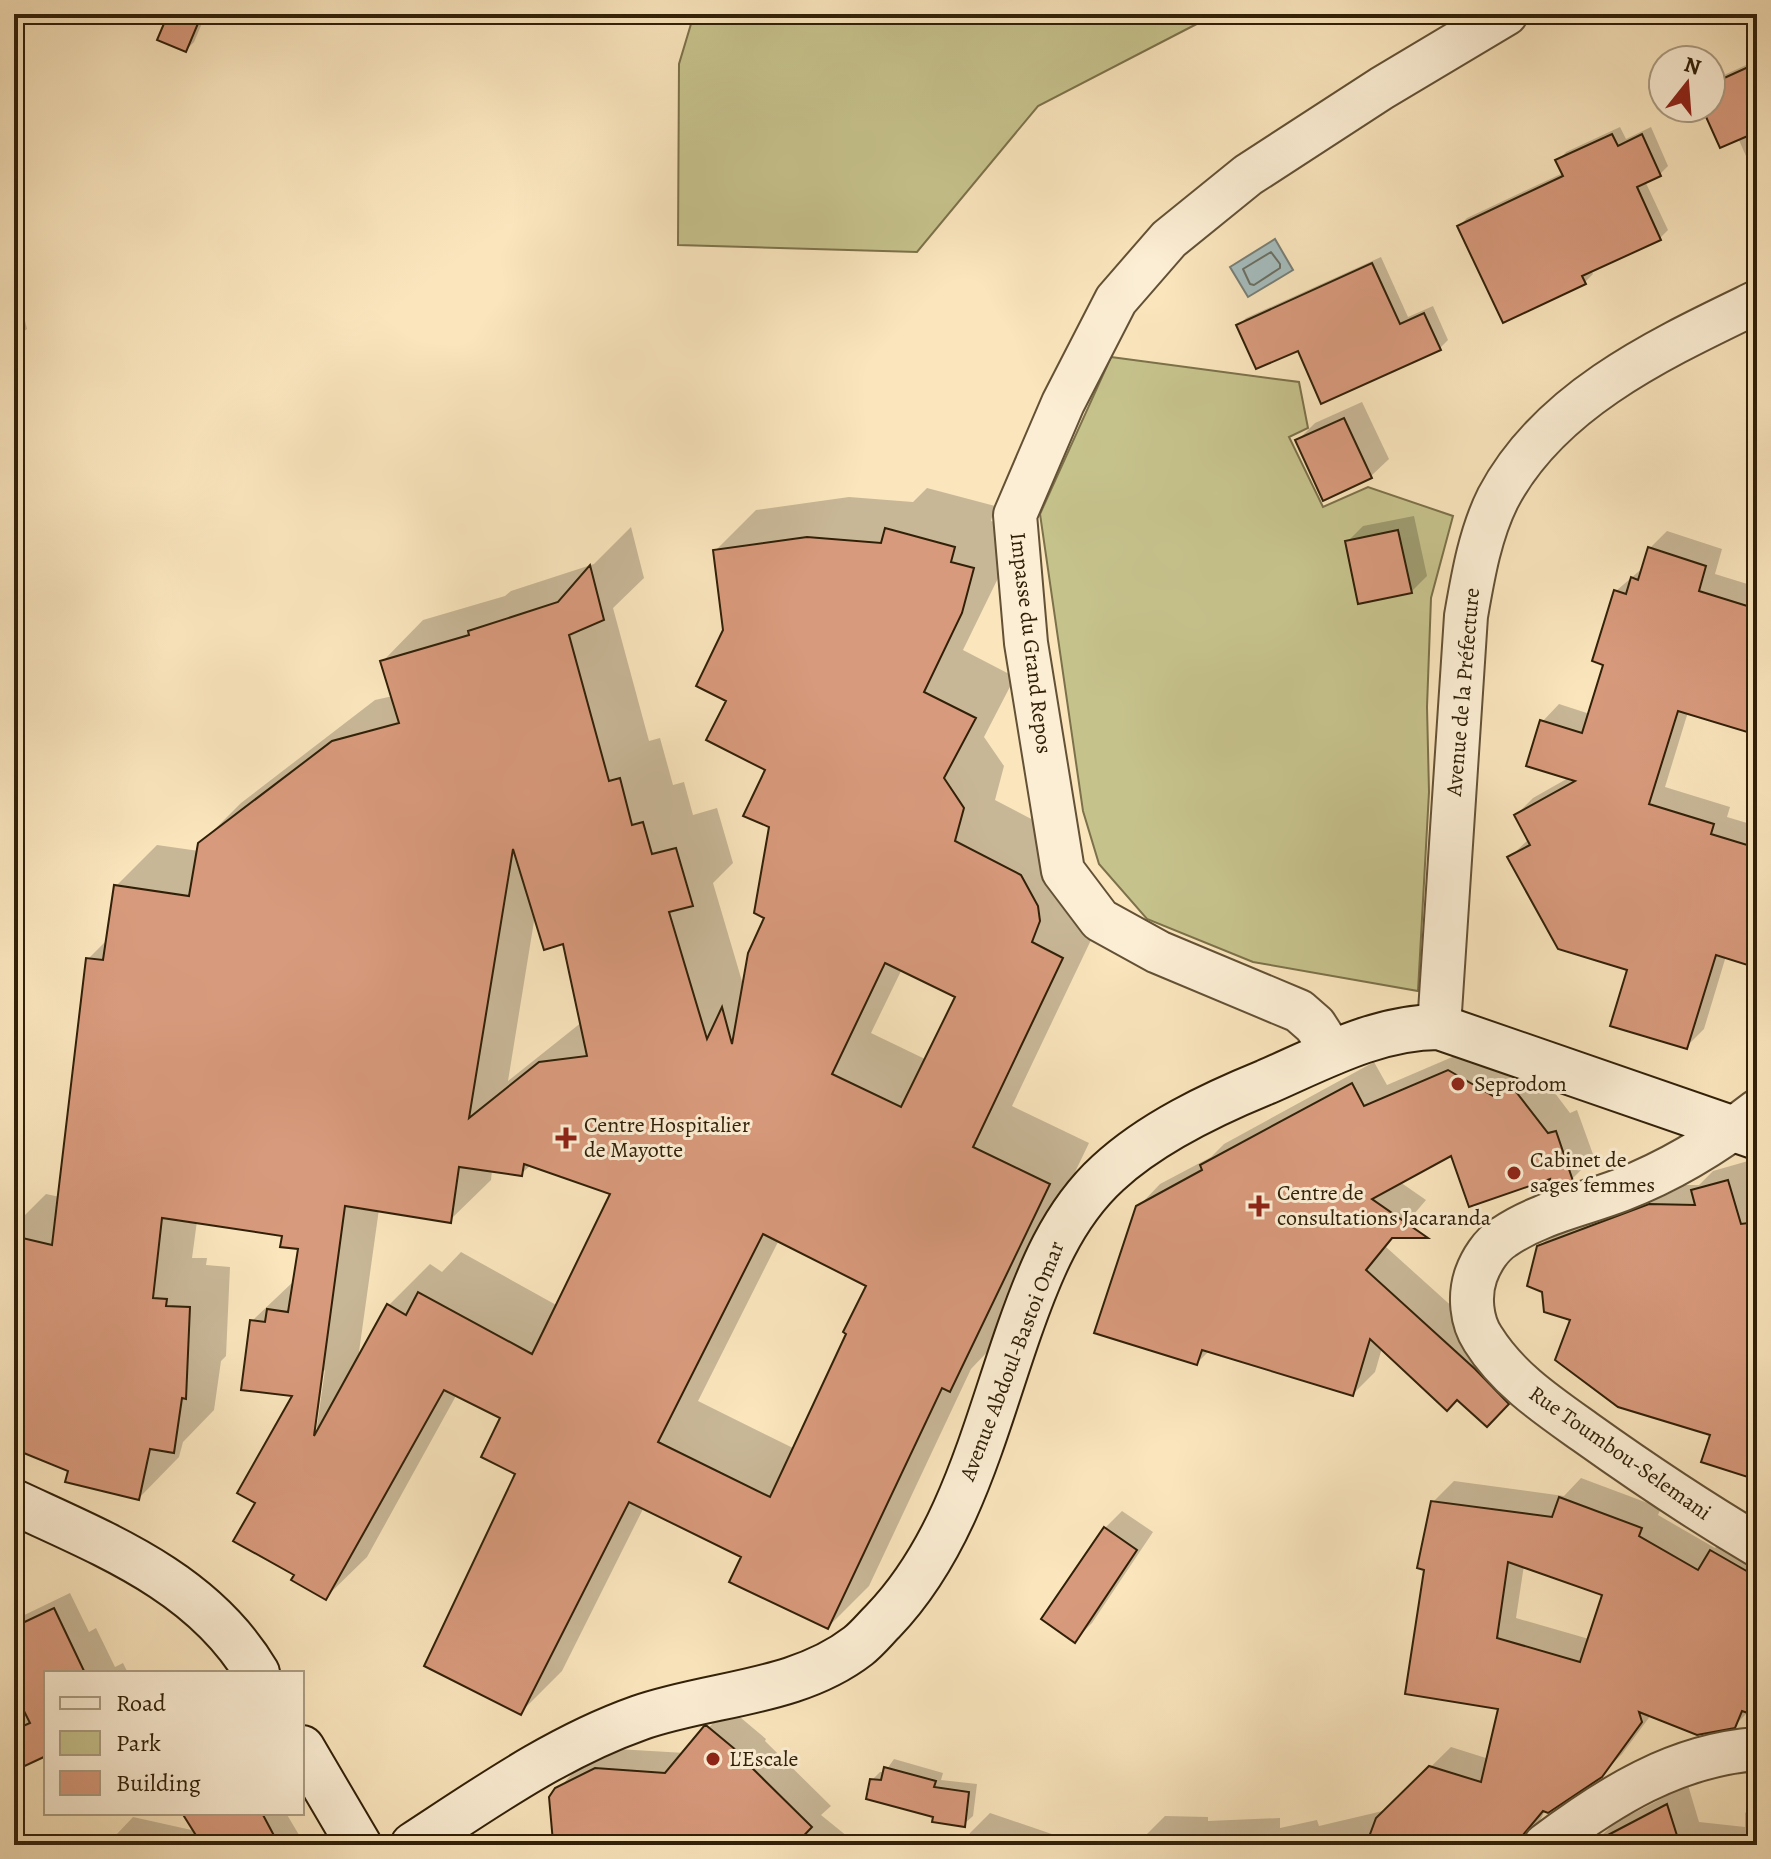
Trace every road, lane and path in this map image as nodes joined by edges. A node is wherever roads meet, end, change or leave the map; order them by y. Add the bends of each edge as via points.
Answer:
1 (1506, 14) edge
2 (1757, 302) edge
3 (1439, 1027) junction
4 (1333, 1053) junction
5 (1749, 1126) edge
6 (14, 1502) edge
7 (1757, 1545) edge
8 (256, 1671) edge
9 (1757, 1749) edge
10 (304, 1751) edge
11 (359, 1845) edge
12 (413, 1845) edge
13 (1545, 1845) edge

1 - 4 street, Impasse du Grand Repos via 1248,175 1169,239 1116,300 1063,403 1015,515 1026,643 1063,871 1100,920 1158,952 1299,1011
2 - 3 street, Avenue de la Préfecture via 1641,361 1586,399 1543,437 1497,500 1476,559 1466,616
3 - 4 street, Avenue Abdoul-Bastoi Omar via 1398,1030
3 - 5 street, Avenue Abdoul-Bastoi Omar
4 - 12 street, Avenue Abdoul-Bastoi Omar via 1182,1123 1108,1173 1087,1197 1061,1230 1034,1288 955,1514 906,1597 858,1646 806,1675 639,1718 548,1758
5 - 7 street, Rue Toumbou-Selemani via 1645,1180 1551,1213 1503,1237 1479,1265 1472,1310 1481,1337 1509,1373 1543,1402 1641,1473
6 - 8 street via 110,1546 199,1602 241,1646
9 - 13 street via 1704,1757 1661,1772
10 - 11 street

